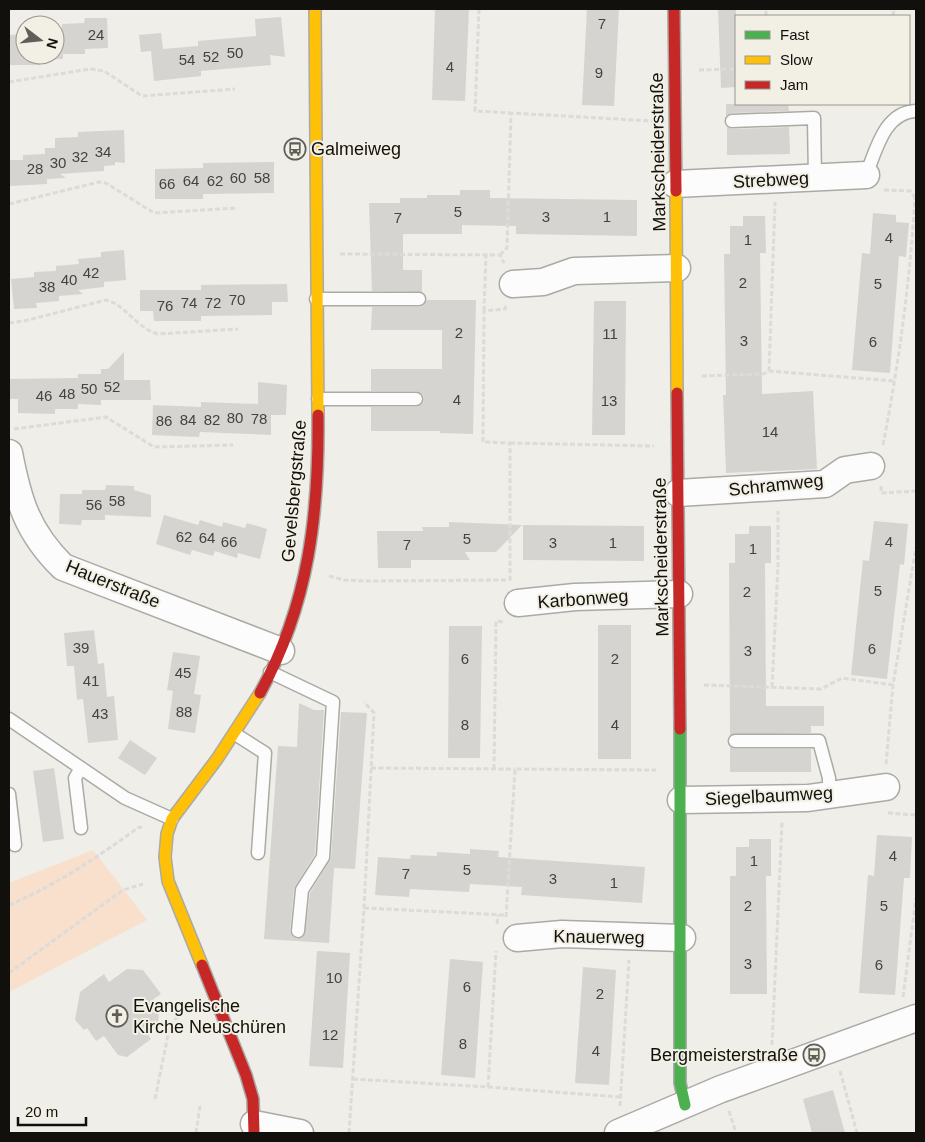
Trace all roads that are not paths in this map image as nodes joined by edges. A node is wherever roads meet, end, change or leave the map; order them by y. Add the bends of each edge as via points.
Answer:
1 (315, 9) edge
2 (674, 9) edge
3 (916, 111) edge
4 (732, 121) dead end
5 (866, 175) joint
6 (815, 178) junction
7 (675, 184) junction
8 (677, 268) junction
9 (513, 284) road end
10 (316, 299) junction
11 (419, 299) dead end
12 (318, 399) junction
13 (416, 399) dead end
14 (9, 453) edge
15 (876, 466) road end
16 (678, 493) junction
17 (513, 592) road end
18 (679, 594) junction
19 (276, 662) junction
20 (11, 725) edge
21 (235, 734) junction
22 (735, 741) dead end
23 (81, 768) junction
24 (886, 787) road end
25 (9, 794) edge
26 (829, 795) junction
27 (682, 800) junction
28 (172, 819) junction
29 (81, 828) dead end
30 (15, 845) dead end
31 (258, 853) dead end
32 (298, 931) dead end
33 (504, 932) road end
34 (682, 938) junction
35 (908, 1021) edge
36 (685, 1105) junction
37 (254, 1129) edge
38 (620, 1132) edge
39 (300, 1133) edge

1 - 10 street, Gevelsbergstraße
2 - 7 street, Markscheiderstraße
3 - 5 lane via 898,116 888,124
4 - 6 lane via 814,118
5 - 6 street, Strebweg
6 - 7 street, Strebweg
7 - 8 street, Markscheiderstraße
8 - 9 street via 574,271 543,282
8 - 16 street, Markscheiderstraße
10 - 11 lane
10 - 12 street, Gevelsbergstraße
12 - 13 lane
12 - 19 street, Gevelsbergstraße via 319,444 310,548 290,628
14 - 19 street, Hauerstraße via 18,498 31,528 49,554 63,567
15 - 16 street, Schramweg via 845,470 825,484
16 - 18 street, Markscheiderstraße
17 - 18 street, Karbonweg via 575,597
18 - 27 street, Markscheiderstraße
19 - 21 street, Gevelsbergstraße
19 - 32 lane via 332,702 323,857 302,890
20 - 23 lane
21 - 28 street, Gevelsbergstraße
21 - 31 lane via 265,753
22 - 26 lane via 819,742 830,778
23 - 28 lane via 125,798
23 - 29 lane via 75,778
24 - 26 street, Siegelbaumweg
25 - 30 lane
26 - 27 street, Siegelbaumweg
27 - 34 street, Markscheiderstraße
28 - 37 street, Gevelsbergstraße via 166,833 168,881 246,1075
33 - 34 street, Knauerweg
34 - 36 street, Markscheiderstraße via 680,1083
35 - 36 street
36 - 38 street
37 - 39 street

